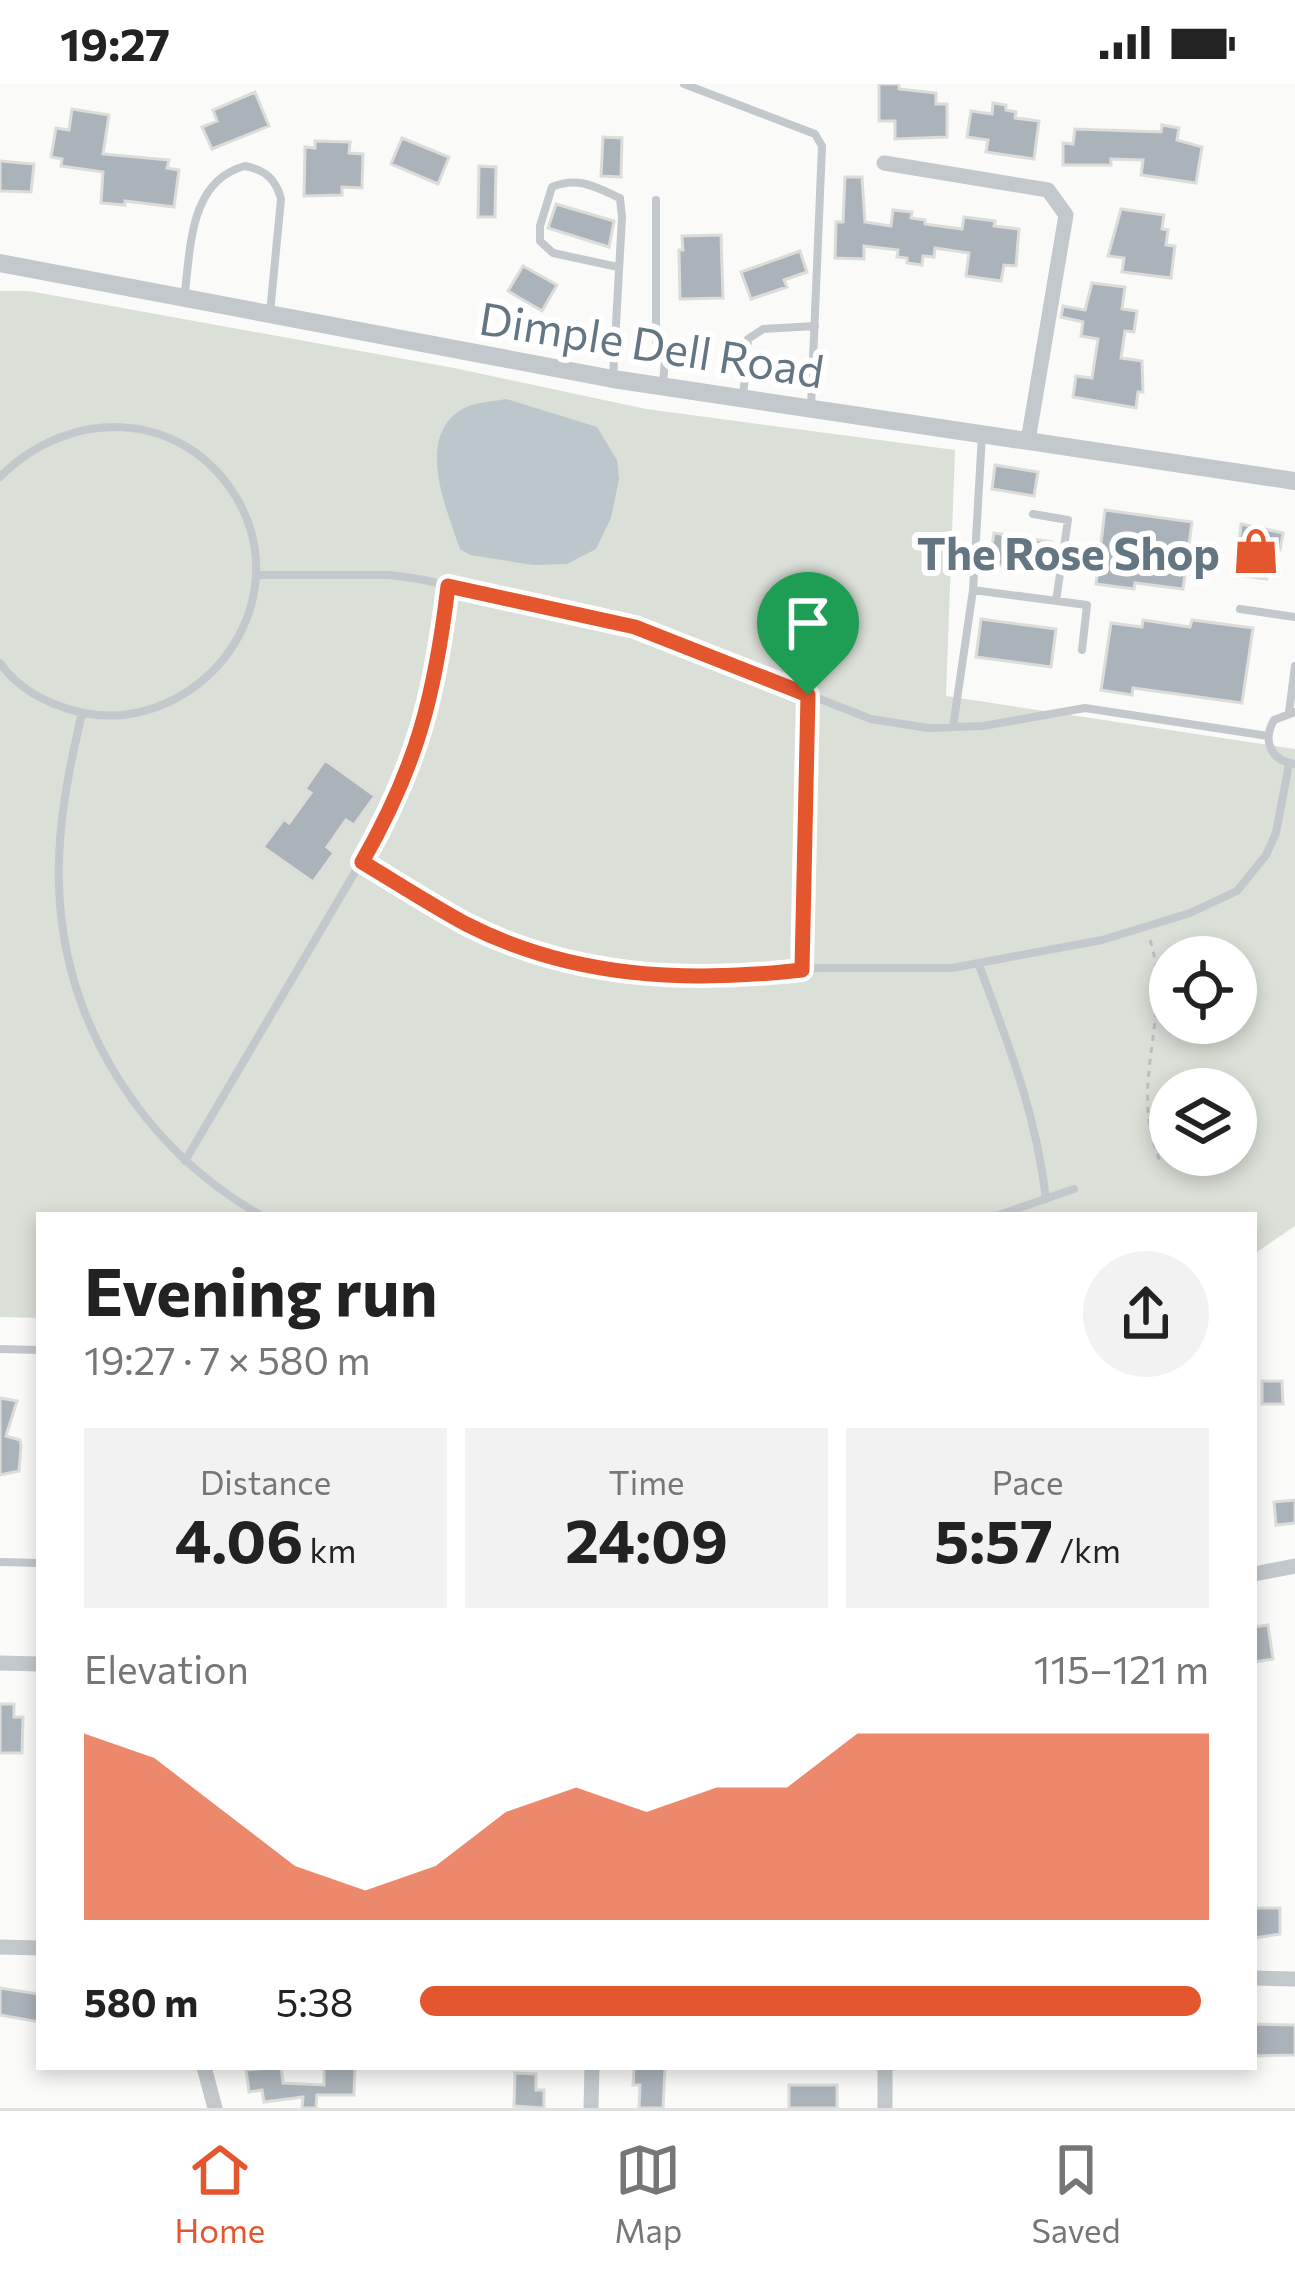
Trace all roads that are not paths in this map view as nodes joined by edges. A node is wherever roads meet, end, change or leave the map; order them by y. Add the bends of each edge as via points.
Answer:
1 (684, 84) edge
2 (884, 164) dead end
3 (656, 200) dead end
4 (0, 263) edge
5 (618, 267) junction
6 (184, 299) junction
7 (269, 315) junction
8 (815, 326) junction
9 (614, 379) junction
10 (663, 387) junction
11 (742, 399) junction
12 (811, 410) junction
13 (982, 434) junction
14 (1028, 441) junction
15 (0, 477) edge
16 (1295, 482) edge
17 (1033, 514) dead end
18 (256, 574) junction
19 (448, 586) junction
20 (973, 590) junction
21 (1057, 601) junction
22 (1240, 609) dead end
23 (1295, 617) edge
24 (1082, 650) dead end
25 (0, 663) edge
26 (1295, 666) edge
27 (1294, 679) edge
28 (808, 695) junction
29 (82, 712) junction
30 (1292, 712) edge
31 (953, 728) junction
32 (1268, 736) junction
33 (1292, 764) edge
34 (362, 862) junction
35 (979, 965) junction
36 (802, 970) junction
37 (185, 1161) junction
38 (1074, 1190) dead end
39 (1046, 1199) junction
40 (255, 1212) edge
41 (1007, 1212) edge
42 (0, 1349) edge
43 (36, 1350) edge
44 (0, 1562) edge
45 (36, 1563) edge
46 (1295, 1566) edge
47 (1257, 1573) edge
48 (0, 1663) edge
49 (36, 1664) edge
50 (0, 1946) edge
51 (36, 1948) edge
52 (1257, 1978) edge
53 (1295, 1979) edge
54 (205, 2070) edge
55 (592, 2070) edge
56 (885, 2070) edge
57 (215, 2108) edge
58 (591, 2108) edge
59 (885, 2108) edge

1 - 8 lane via 815,134 822,146
2 - 14 street via 1048,190 1066,215
3 - 10 lane
4 - 6 street, Dimple Dell Road
5 - 5 lane via 620,198 587,182 552,187 540,241 553,254
5 - 9 lane
6 - 7 street, Dimple Dell Road
6 - 7 lane via 199,205 220,177 245,166 266,172 281,199
7 - 9 street, Dimple Dell Road
8 - 11 lane via 763,329 748,339
8 - 12 lane
9 - 10 street, Dimple Dell Road
10 - 11 street, Dimple Dell Road
11 - 12 street, Dimple Dell Road
12 - 13 street, Dimple Dell Road
13 - 14 street, Dimple Dell Road
13 - 20 lane
14 - 16 street, Dimple Dell Road
15 - 18 lane via 62,434 125,426 164,436 196,452 236,497
17 - 21 lane via 1068,520
18 - 19 lane via 390,575
18 - 29 lane via 241,634 203,683 151,711
19 - 28 lane via 635,627
19 - 34 lane via 413,760
20 - 21 lane
20 - 31 lane
21 - 24 lane via 1087,605
22 - 23 lane
25 - 29 lane via 25,688
26 - 27 lane
27 - 30 lane
28 - 31 lane via 871,719
28 - 36 lane
29 - 37 lane via 60,846 70,968 114,1073
30 - 32 lane via 1274,720
31 - 32 lane via 1084,708
32 - 33 lane via 1272,752
33 - 35 lane via 1276,833 1237,891 1145,927
34 - 36 lane via 468,925 569,963 673,978
34 - 37 lane
35 - 36 lane
35 - 39 lane via 1032,1112
37 - 40 lane
38 - 39 lane
39 - 41 lane
42 - 43 lane
44 - 45 lane
46 - 47 street
48 - 49 street
50 - 51 street
52 - 53 street
54 - 57 street
55 - 58 street
56 - 59 street

